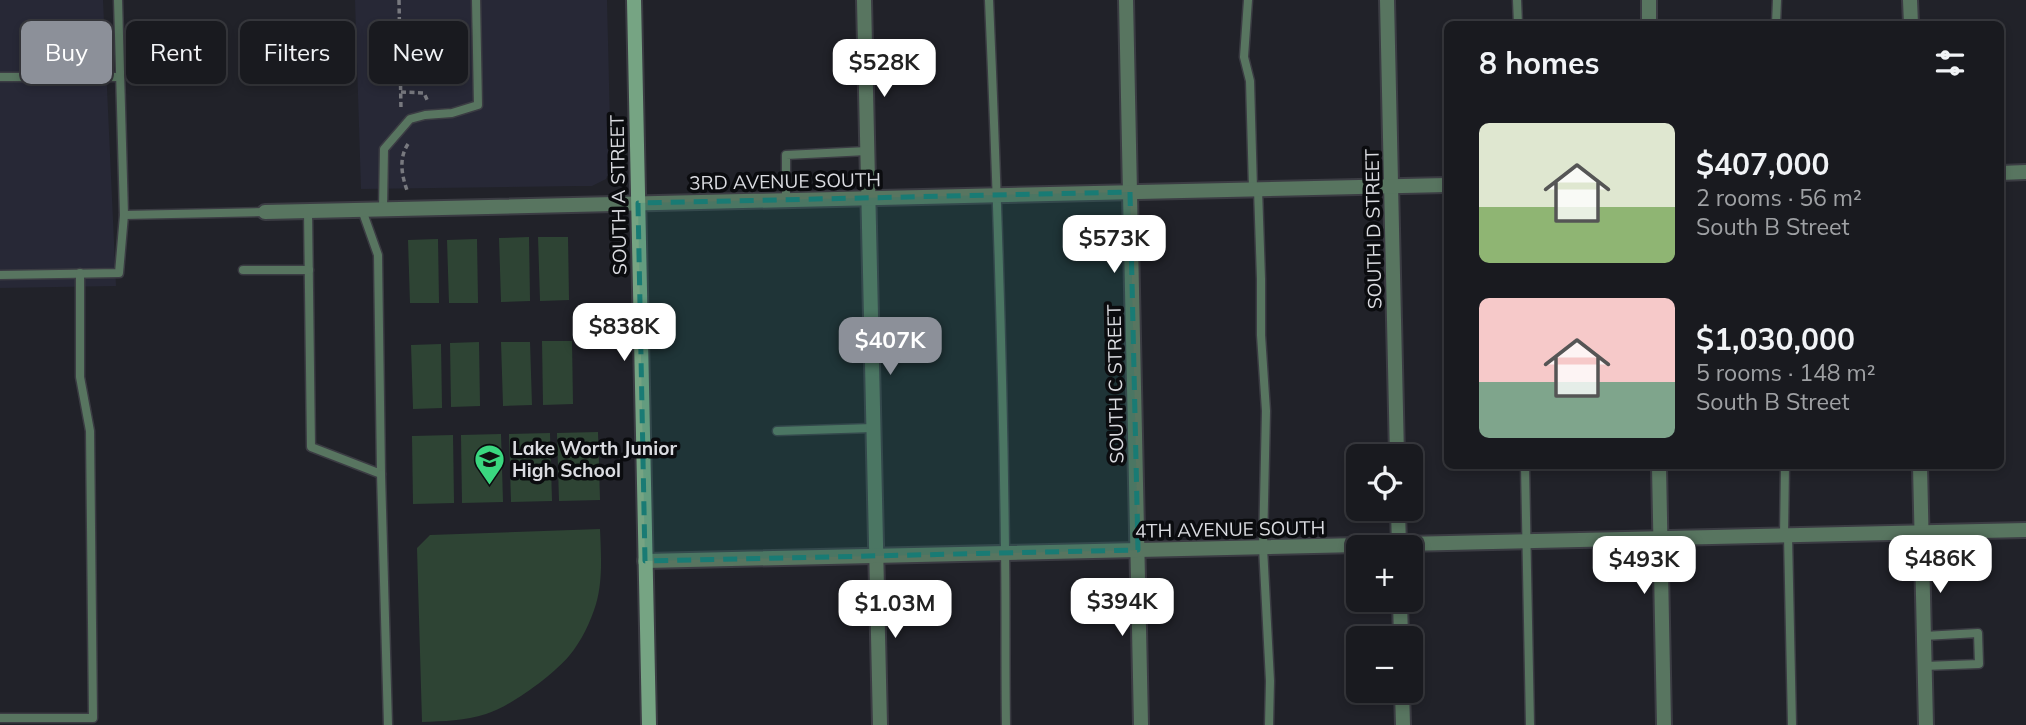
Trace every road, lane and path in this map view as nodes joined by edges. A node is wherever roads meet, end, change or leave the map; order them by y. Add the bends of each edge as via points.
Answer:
1 (118, 0) edge
2 (399, 0) edge
3 (476, 0) edge
4 (634, 0) edge
5 (864, 0) edge
6 (989, 0) edge
7 (1126, 0) edge
8 (1248, 0) edge
9 (1387, 0) edge
10 (1517, 0) edge
11 (1649, 0) edge
12 (1777, 0) edge
13 (1910, 0) edge
14 (1518, 21) edge
15 (1649, 21) edge
16 (1776, 21) edge
17 (1911, 21) edge
18 (120, 77) junction
19 (0, 78) edge
20 (401, 92) junction
21 (428, 115) junction
22 (407, 122) junction
23 (411, 139) dead end
24 (867, 151) junction
25 (2026, 172) edge
26 (2004, 173) edge
27 (1444, 185) edge
28 (1391, 186) junction
29 (1256, 189) junction
30 (1130, 192) junction
31 (997, 195) junction
32 (868, 198) junction
33 (786, 200) junction
34 (638, 204) junction
35 (383, 209) junction
36 (410, 209) junction
37 (362, 210) junction
38 (308, 211) junction
39 (265, 212) joint
40 (124, 215) junction
41 (243, 270) dead end
42 (309, 270) junction
43 (80, 273) junction
44 (0, 275) edge
45 (873, 428) junction
46 (777, 431) dead end
47 (1397, 444) edge
48 (1525, 469) edge
49 (1658, 469) edge
50 (1785, 469) edge
51 (1920, 469) edge
52 (381, 474) junction
53 (2026, 530) edge
54 (1922, 533) junction
55 (1786, 536) junction
56 (1660, 539) junction
57 (1526, 542) junction
58 (1423, 545) edge
59 (1346, 546) edge
60 (1263, 547) junction
61 (1138, 550) junction
62 (1005, 553) junction
63 (876, 556) junction
64 (645, 561) junction
65 (1924, 636) junction
66 (1924, 666) junction
67 (1402, 703) edge
68 (0, 718) edge
69 (93, 721) edge
70 (388, 725) edge
71 (649, 725) edge
72 (880, 725) edge
73 (1006, 725) edge
74 (1141, 725) edge
75 (1269, 725) edge
76 (1403, 725) edge
77 (1530, 725) edge
78 (1664, 725) edge
79 (1792, 725) edge
80 (1926, 725) edge

1 - 18 lane
2 - 20 path
3 - 21 lane via 478,105
4 - 34 street, SOUTH A STREET
5 - 24 street
6 - 31 lane
7 - 30 street, SOUTH C STREET
8 - 29 lane via 1244,57 1250,81
9 - 28 street, SOUTH D STREET
10 - 14 lane
11 - 15 street
12 - 16 lane
13 - 17 street
18 - 19 lane
18 - 40 lane
20 - 21 path via 424,93
20 - 22 path
21 - 22 lane
22 - 35 lane via 384,149
23 - 36 path via 402,161
24 - 32 street
24 - 33 lane via 786,155
25 - 26 street
27 - 28 street, 3RD AVENUE SOUTH
28 - 29 street, 3RD AVENUE SOUTH
28 - 47 street, SOUTH D STREET
29 - 30 street, 3RD AVENUE SOUTH
29 - 60 lane via 1265,411
30 - 31 street, 3RD AVENUE SOUTH
30 - 61 street, SOUTH C STREET
31 - 32 street, 3RD AVENUE SOUTH
31 - 62 lane
32 - 33 street, 3RD AVENUE SOUTH
32 - 45 street
33 - 34 street, 3RD AVENUE SOUTH
34 - 36 street, 3RD AVENUE SOUTH
34 - 64 street, SOUTH A STREET
35 - 36 street, 3RD AVENUE SOUTH
35 - 37 street, 3RD AVENUE SOUTH
37 - 38 street, 3RD AVENUE SOUTH
37 - 52 lane via 378,256
38 - 39 street, 3RD AVENUE SOUTH
38 - 42 lane
39 - 40 lane, 3RD AVENUE SOUTH
40 - 43 lane via 119,273
41 - 42 lane
42 - 52 lane via 311,447
43 - 44 lane
43 - 69 lane via 80,377 90,431
45 - 46 lane
45 - 63 street
48 - 57 lane
49 - 56 street
50 - 55 lane
51 - 54 street
52 - 70 lane
53 - 54 street, 4TH AVENUE SOUTH
54 - 55 street, 4TH AVENUE SOUTH
54 - 65 street
55 - 56 street, 4TH AVENUE SOUTH
55 - 79 lane
56 - 57 street, 4TH AVENUE SOUTH
56 - 78 street
57 - 58 street, 4TH AVENUE SOUTH
57 - 77 lane
59 - 60 street, 4TH AVENUE SOUTH
60 - 61 street, 4TH AVENUE SOUTH
60 - 75 lane
61 - 62 street, 4TH AVENUE SOUTH
61 - 74 street, SOUTH C STREET
62 - 63 street, 4TH AVENUE SOUTH
62 - 73 lane
63 - 64 street, 4TH AVENUE SOUTH
63 - 72 street
64 - 71 street, SOUTH A STREET
65 - 66 street
65 - 66 lane via 1978,634 1979,664
66 - 80 street
67 - 76 street
68 - 69 lane

